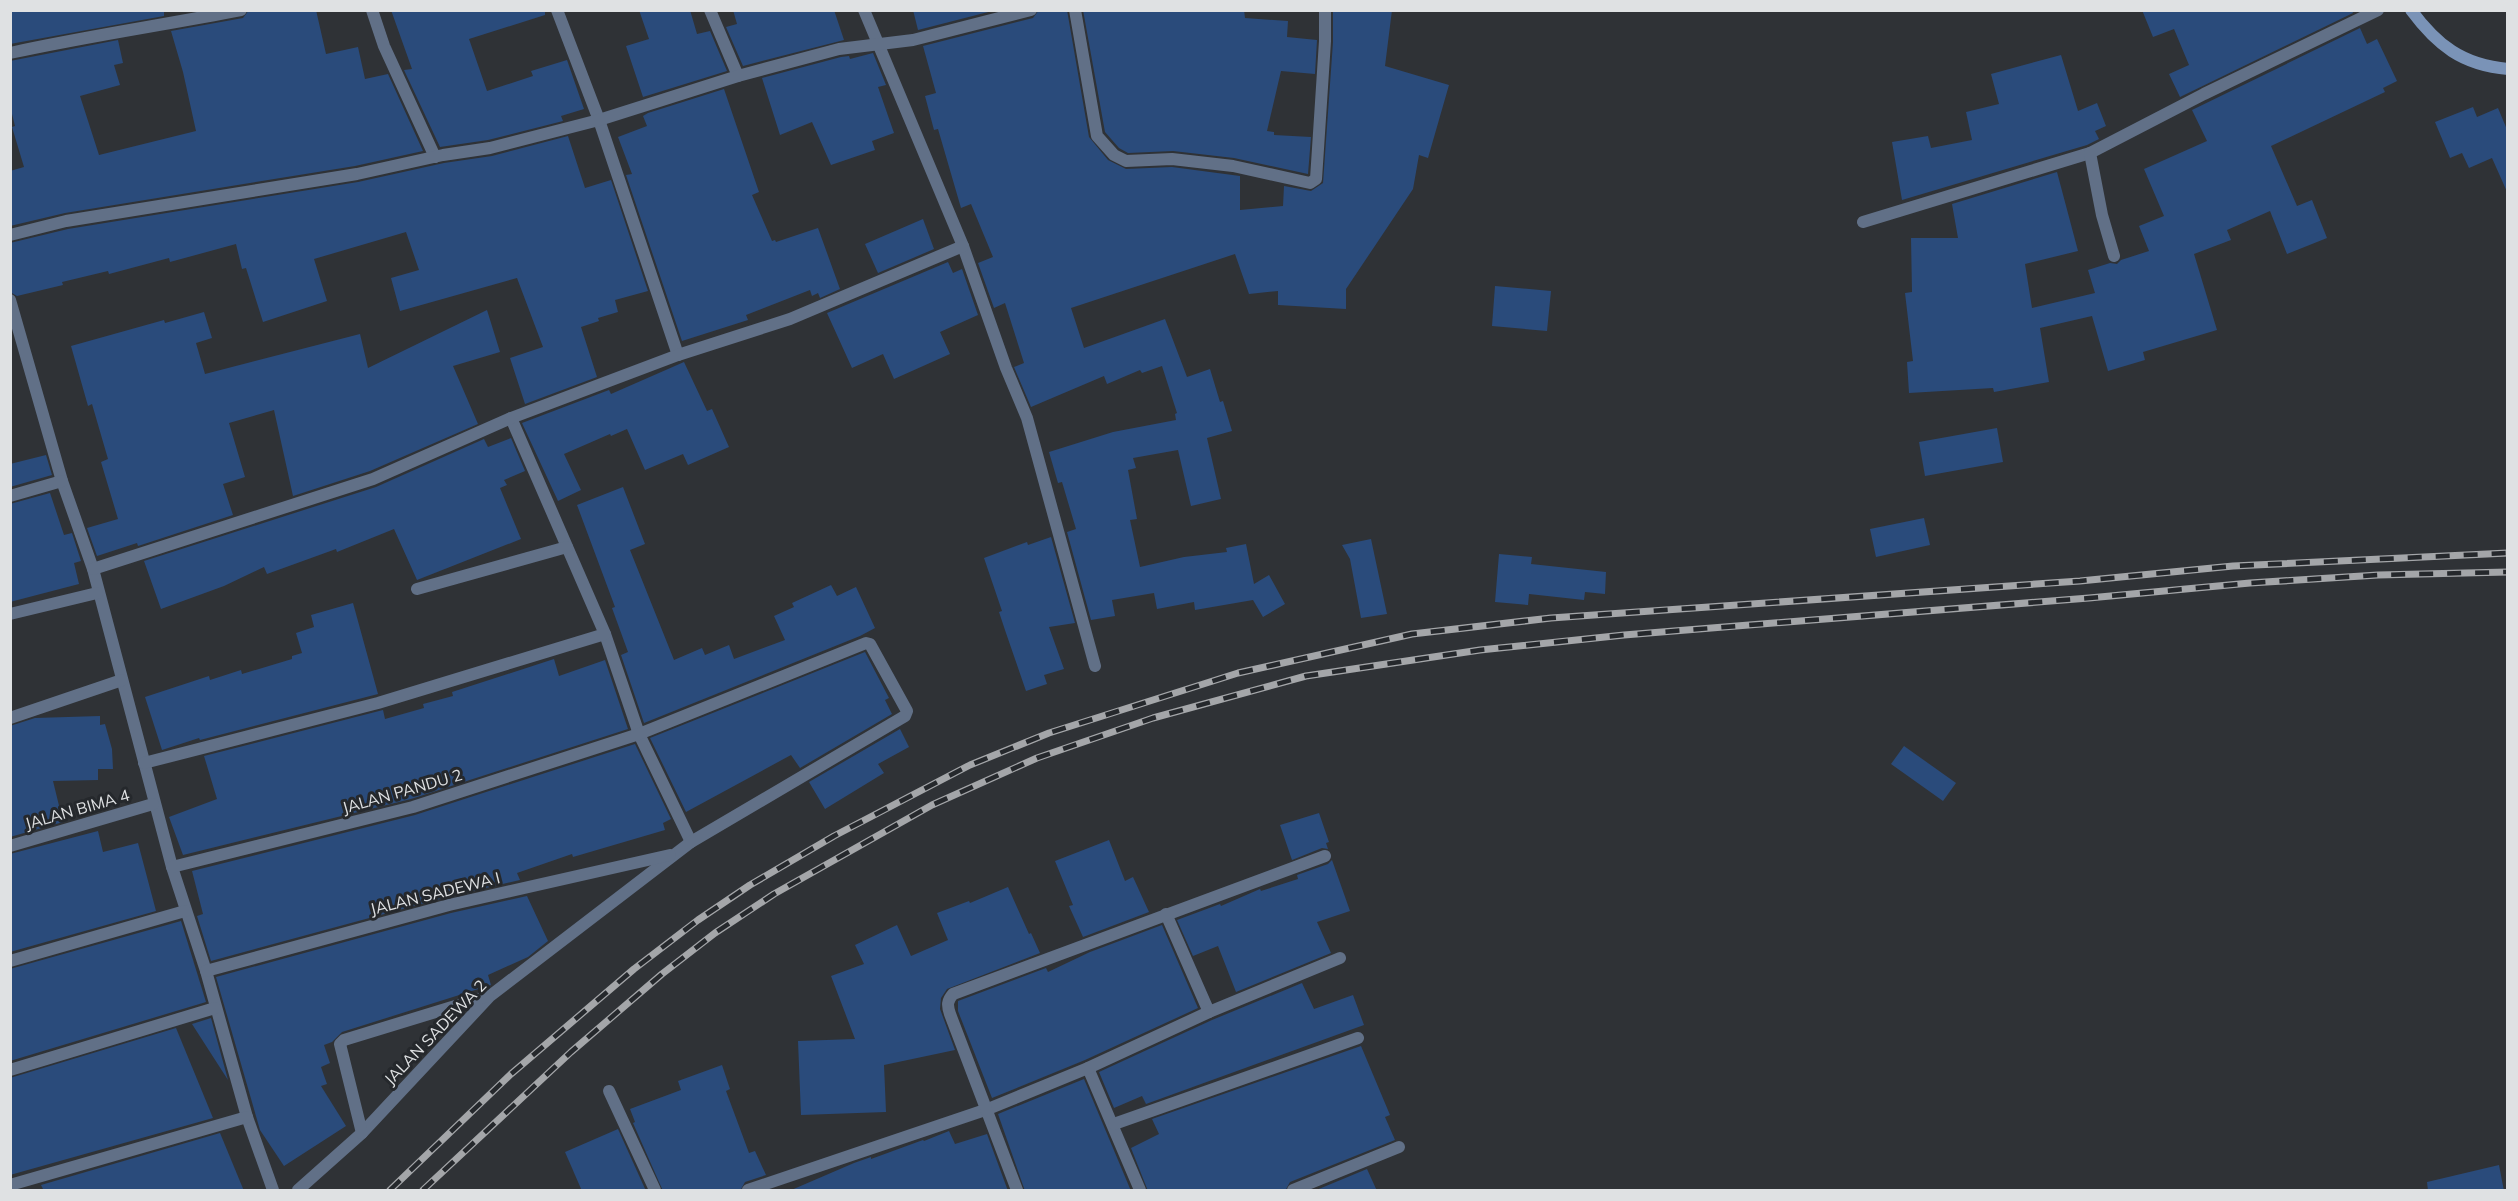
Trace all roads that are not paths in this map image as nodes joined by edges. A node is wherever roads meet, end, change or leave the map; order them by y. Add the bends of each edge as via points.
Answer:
1 (241, 10) edge
2 (372, 10) edge
3 (557, 10) edge
4 (710, 10) edge
5 (864, 10) edge
6 (1031, 10) edge
7 (1075, 10) edge
8 (1325, 10) edge
9 (2378, 10) edge
10 (2411, 10) edge
11 (879, 44) junction
12 (10, 53) edge
13 (2508, 69) edge
14 (738, 76) junction
15 (599, 120) junction
16 (2090, 153) junction
17 (435, 157) junction
18 (1863, 222) dead end
19 (10, 234) edge
20 (963, 246) junction
21 (2114, 256) dead end
22 (10, 300) edge
23 (678, 355) junction
24 (511, 418) junction
25 (62, 481) junction
26 (10, 496) edge
27 (567, 547) junction
28 (93, 569) junction
29 (417, 589) dead end
30 (97, 593) junction
31 (10, 614) edge
32 (605, 634) junction
33 (1095, 666) dead end
34 (122, 680) junction
35 (10, 718) edge
36 (639, 734) junction
37 (144, 764) junction
38 (153, 804) junction
39 (691, 842) junction
40 (10, 846) edge
41 (674, 854) junction
42 (1325, 856) dead end
43 (172, 867) junction
44 (185, 911) junction
45 (1166, 914) junction
46 (1340, 958) dead end
47 (10, 962) edge
48 (206, 971) junction
49 (490, 996) junction
50 (215, 1008) junction
51 (1209, 1012) junction
52 (1358, 1038) dead end
53 (1088, 1068) junction
54 (10, 1070) edge
55 (609, 1091) dead end
56 (988, 1109) junction
57 (247, 1117) junction
58 (1114, 1124) junction
59 (362, 1133) junction
60 (1399, 1147) dead end
61 (10, 1185) edge
62 (273, 1191) edge
63 (298, 1191) edge
64 (656, 1191) edge
65 (748, 1191) edge
66 (1017, 1191) edge
67 (1140, 1191) edge
68 (1293, 1191) edge

1 - 12 street
2 - 17 street via 384,46
3 - 15 street
4 - 14 street
5 - 11 street
6 - 11 street via 913,40
7 - 8 street via 1098,136 1114,155 1126,161 1172,159 1233,166 1310,183 1316,179
9 - 16 street
10 - 13 street via 2441,45 2461,57
11 - 14 street via 839,49
11 - 20 street
14 - 15 street
15 - 17 street via 490,148
15 - 23 street
16 - 18 street
16 - 21 street
17 - 19 street
20 - 23 street via 790,319
20 - 33 street via 1035,441
22 - 25 street
23 - 24 street
24 - 27 street
24 - 28 street via 373,479
25 - 26 street
25 - 28 street
27 - 29 street
27 - 32 street
28 - 30 street
30 - 31 street
30 - 34 street
32 - 36 street
32 - 37 street via 378,704
34 - 35 street
34 - 37 street
36 - 39 street
36 - 39 street, JALAN PANDU 2 via 866,644 870,644 907,711 905,716
36 - 43 street, JALAN PANDU 2 via 413,807
37 - 38 street
38 - 40 street, JALAN BIMA 4
38 - 43 street
39 - 41 street, JALAN SADEWA 2
41 - 48 street, JALAN SADEWA I via 449,905
41 - 49 street, JALAN SADEWA 2
42 - 45 street
43 - 44 street
44 - 47 street
44 - 48 street
45 - 51 street
45 - 56 street via 953,994 947,1005
46 - 51 street
48 - 50 street
49 - 59 street, JALAN SADEWA 2
49 - 59 street via 340,1044
50 - 54 street
50 - 57 street
51 - 53 street
52 - 58 street
53 - 56 street
53 - 58 street
55 - 64 street
56 - 65 street
56 - 66 street
57 - 61 street
57 - 62 street
58 - 67 street
59 - 63 street, JALAN SADEWA 2
60 - 68 street

